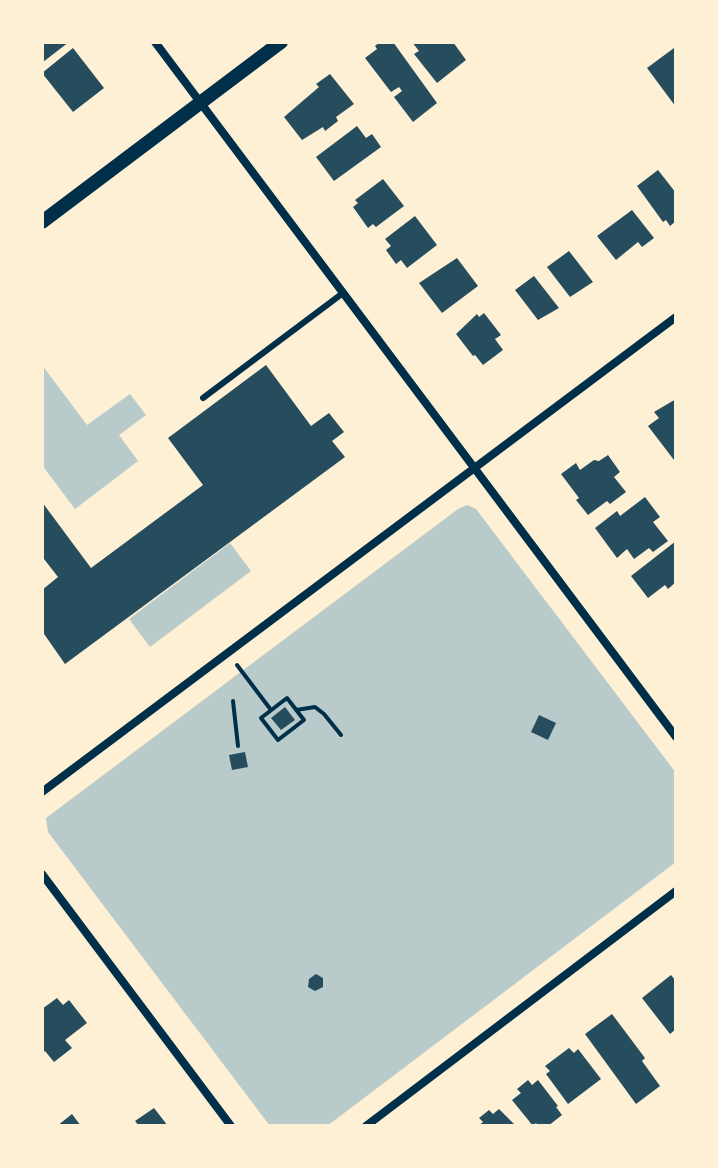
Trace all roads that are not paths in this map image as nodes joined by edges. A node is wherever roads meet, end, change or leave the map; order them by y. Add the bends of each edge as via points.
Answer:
1 (155, 42) edge
2 (281, 42) edge
3 (200, 103) junction
4 (42, 222) edge
5 (343, 293) junction
6 (676, 317) edge
7 (203, 398) dead end
8 (475, 469) junction
9 (676, 737) edge
10 (42, 792) edge
11 (42, 874) edge
12 (676, 891) edge
13 (231, 1126) edge
14 (366, 1126) edge

1 - 3 street
2 - 3 street
3 - 4 street
3 - 5 street
5 - 7 lane
5 - 8 street
6 - 8 street
8 - 9 street
8 - 10 street
11 - 13 street
12 - 14 street

